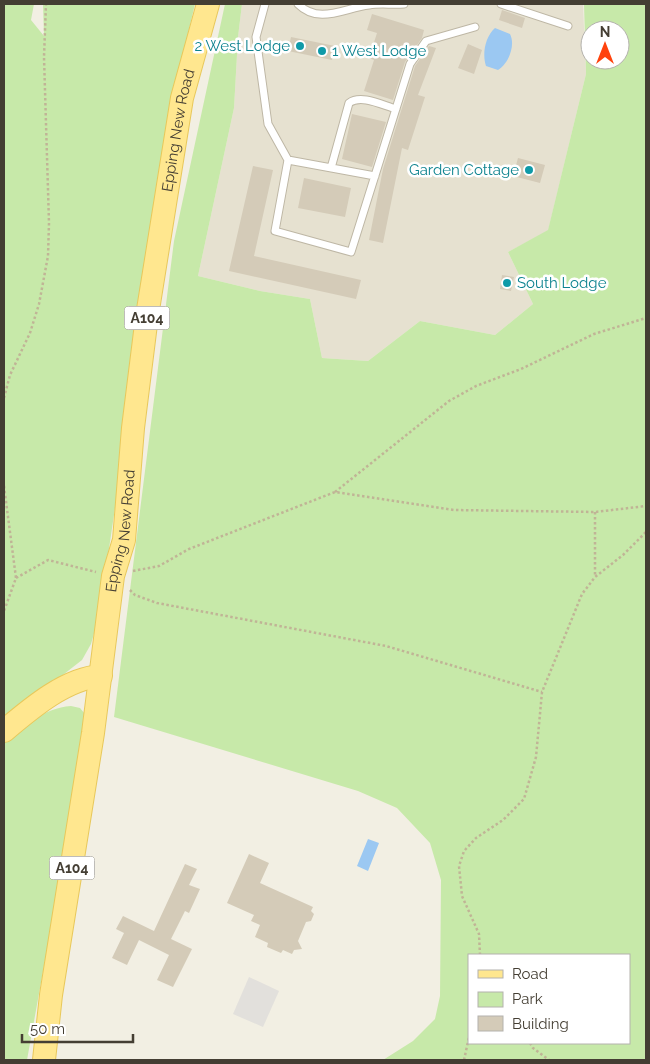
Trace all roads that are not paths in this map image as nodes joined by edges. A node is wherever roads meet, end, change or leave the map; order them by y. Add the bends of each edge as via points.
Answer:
1 (208, 4) edge
2 (265, 4) edge
3 (298, 4) edge
4 (404, 4) edge
5 (501, 4) edge
6 (568, 26) dead end
7 (475, 27) dead end
8 (396, 109) junction
9 (288, 160) junction
10 (331, 168) junction
11 (375, 176) junction
12 (100, 676) junction
13 (4, 731) edge
14 (44, 1060) edge

1 - 12 main road, Epping New Road / A104 via 182,98 169,175 133,428 124,540 113,576
2 - 9 lane via 256,37 268,124
3 - 4 lane via 310,13 326,15 368,5
5 - 6 lane
7 - 8 lane via 426,41 410,64
8 - 10 lane via 362,99 349,103
8 - 11 lane
9 - 10 lane
9 - 11 lane via 275,230 352,252
10 - 11 lane
12 - 13 main road via 70,684
12 - 14 main road, Epping New Road / A104

